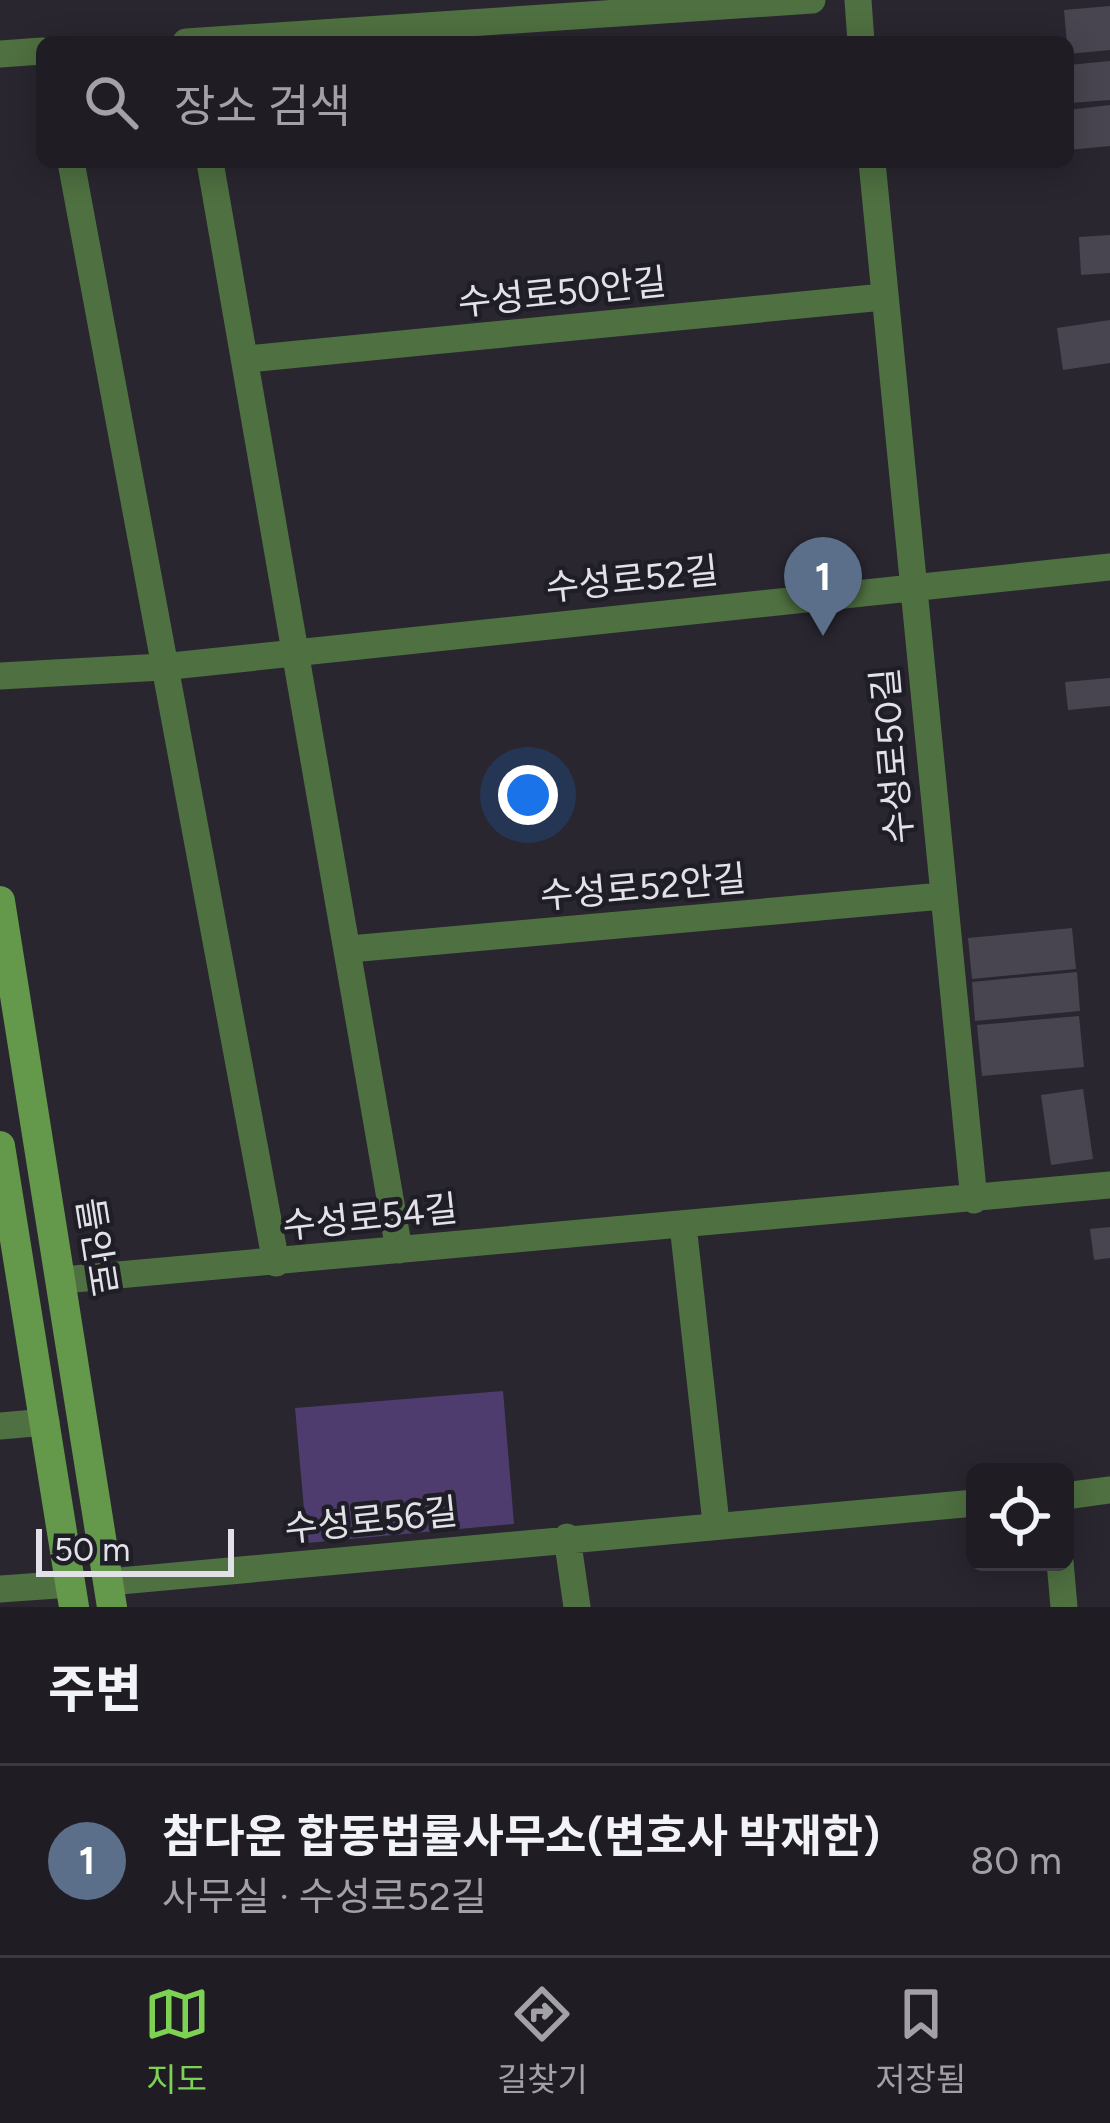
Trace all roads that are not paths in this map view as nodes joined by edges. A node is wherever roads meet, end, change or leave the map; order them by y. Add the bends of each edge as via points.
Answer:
1 (812, 0) edge
2 (858, 0) edge
3 (503, 10) edge
4 (245, 36) edge
5 (861, 36) edge
6 (36, 51) edge
7 (0, 54) edge
8 (72, 168) edge
9 (211, 168) edge
10 (872, 168) edge
11 (883, 297) junction
12 (247, 359) junction
13 (1110, 567) edge
14 (912, 586) junction
15 (295, 650) junction
16 (162, 667) junction
17 (0, 676) edge
18 (942, 896) junction
19 (0, 901) edge
20 (350, 949) junction
21 (0, 1145) edge
22 (1110, 1185) edge
23 (974, 1200) junction
24 (683, 1225) junction
25 (399, 1250) junction
26 (276, 1263) junction
27 (63, 1280) junction
28 (46, 1422) junction
29 (0, 1426) edge
30 (1110, 1490) edge
31 (1074, 1495) edge
32 (966, 1504) edge
33 (716, 1523) junction
34 (567, 1537) junction
35 (1061, 1571) edge
36 (0, 1589) edge
37 (111, 1594) edge
38 (72, 1596) edge
39 (577, 1607) edge
40 (1064, 1607) edge

1 - 3 street
2 - 5 street
3 - 4 street
6 - 7 street
8 - 16 street
9 - 12 street
10 - 11 street, 수성로50길
11 - 12 street, 수성로50안길
11 - 14 street, 수성로50길
12 - 15 street
13 - 14 street, 수성로52길
14 - 15 street, 수성로52길
14 - 18 street, 수성로50길
15 - 16 street, 수성로52길
15 - 20 street
16 - 17 street, 수성로52길
16 - 26 street
18 - 20 street, 수성로52안길
18 - 23 street, 수성로50길
19 - 27 main road, 들안로
20 - 25 street
21 - 28 main road
22 - 23 street, 수성로54길
23 - 24 street, 수성로54길
24 - 25 street, 수성로54길
24 - 33 street
25 - 26 street, 수성로54길
26 - 27 street, 수성로54길
27 - 37 main road, 들안로
28 - 29 street
28 - 38 main road
30 - 31 street
32 - 33 street, 수성로56길
33 - 34 street, 수성로56길
34 - 37 street, 수성로56길
34 - 39 street
35 - 40 street
36 - 38 street

